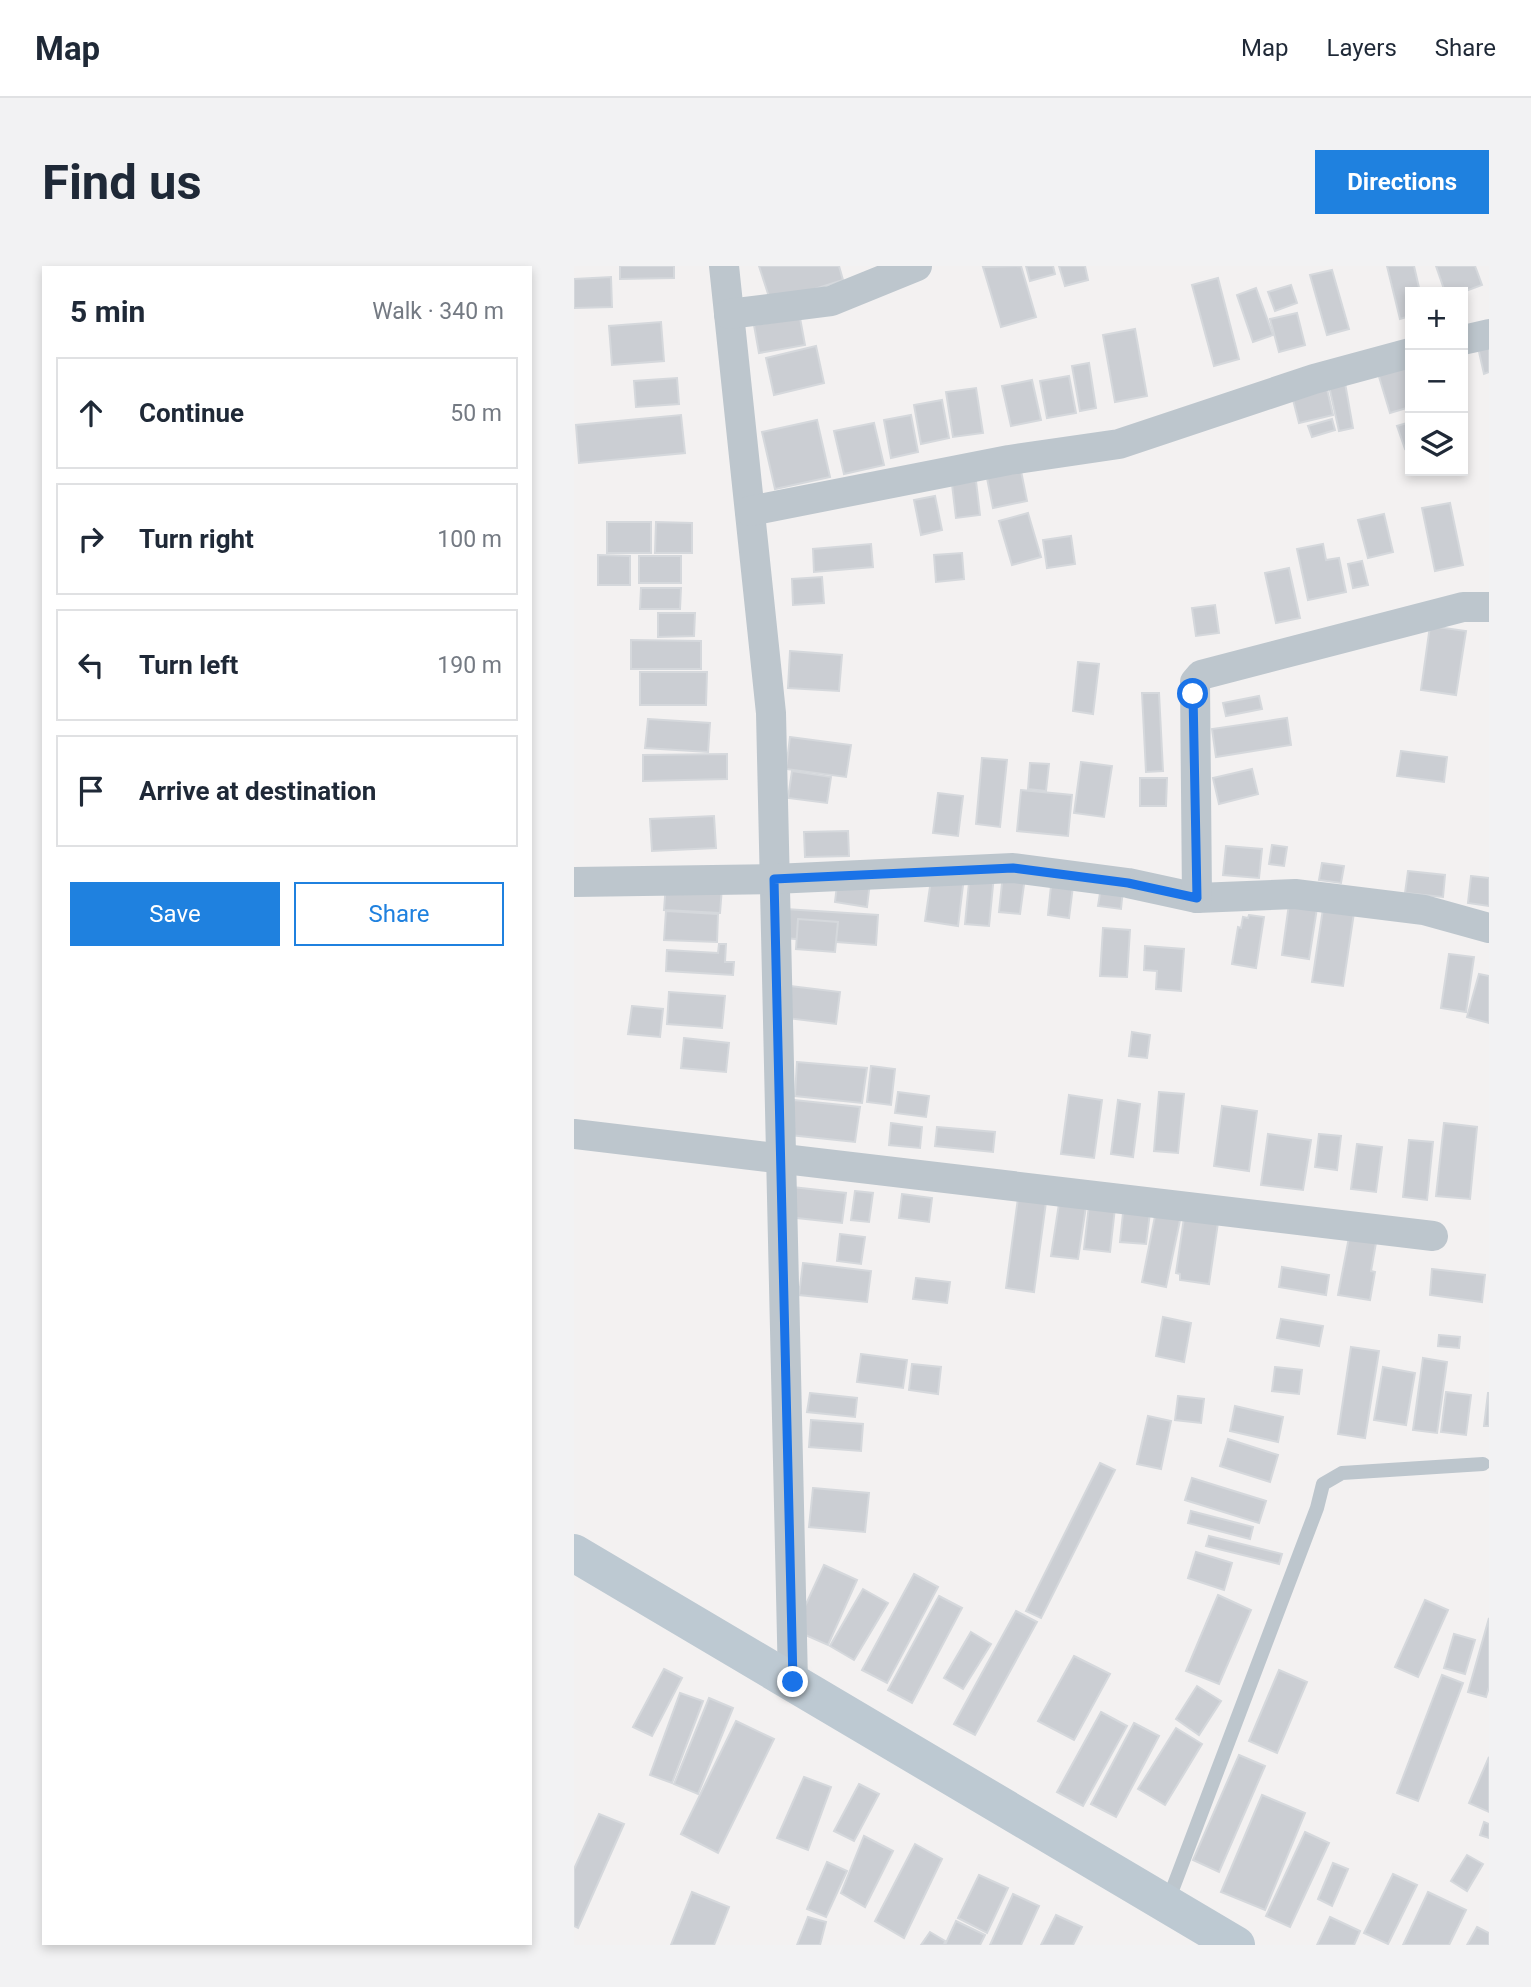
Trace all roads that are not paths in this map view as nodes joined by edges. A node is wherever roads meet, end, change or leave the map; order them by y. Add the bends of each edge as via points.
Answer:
1 (724, 266) edge
2 (917, 266) edge
3 (729, 314) junction
4 (1489, 334) edge
5 (1468, 339) edge
6 (1405, 354) edge
7 (750, 511) junction
8 (1489, 607) edge
9 (774, 879) junction
10 (574, 881) edge
11 (1197, 898) junction
12 (1489, 928) edge
13 (574, 1134) edge
14 (780, 1159) junction
15 (1433, 1236) dead end
16 (1483, 1464) dead end
17 (574, 1553) edge
18 (793, 1682) junction
19 (1167, 1904) junction
20 (1236, 1945) edge

1 - 3 street
2 - 3 street via 831,301
3 - 7 street
4 - 5 street
6 - 7 street via 1314,379 1119,444 1009,460
7 - 9 street via 771,713
8 - 11 street via 1463,607 1201,675 1195,682
9 - 10 street
9 - 11 street via 1013,868 1128,883
9 - 14 street
11 - 12 street via 1295,894 1424,910
13 - 14 street
14 - 15 street
14 - 18 street
16 - 19 lane via 1342,1473 1324,1485
17 - 18 main road
18 - 19 main road
19 - 20 main road

